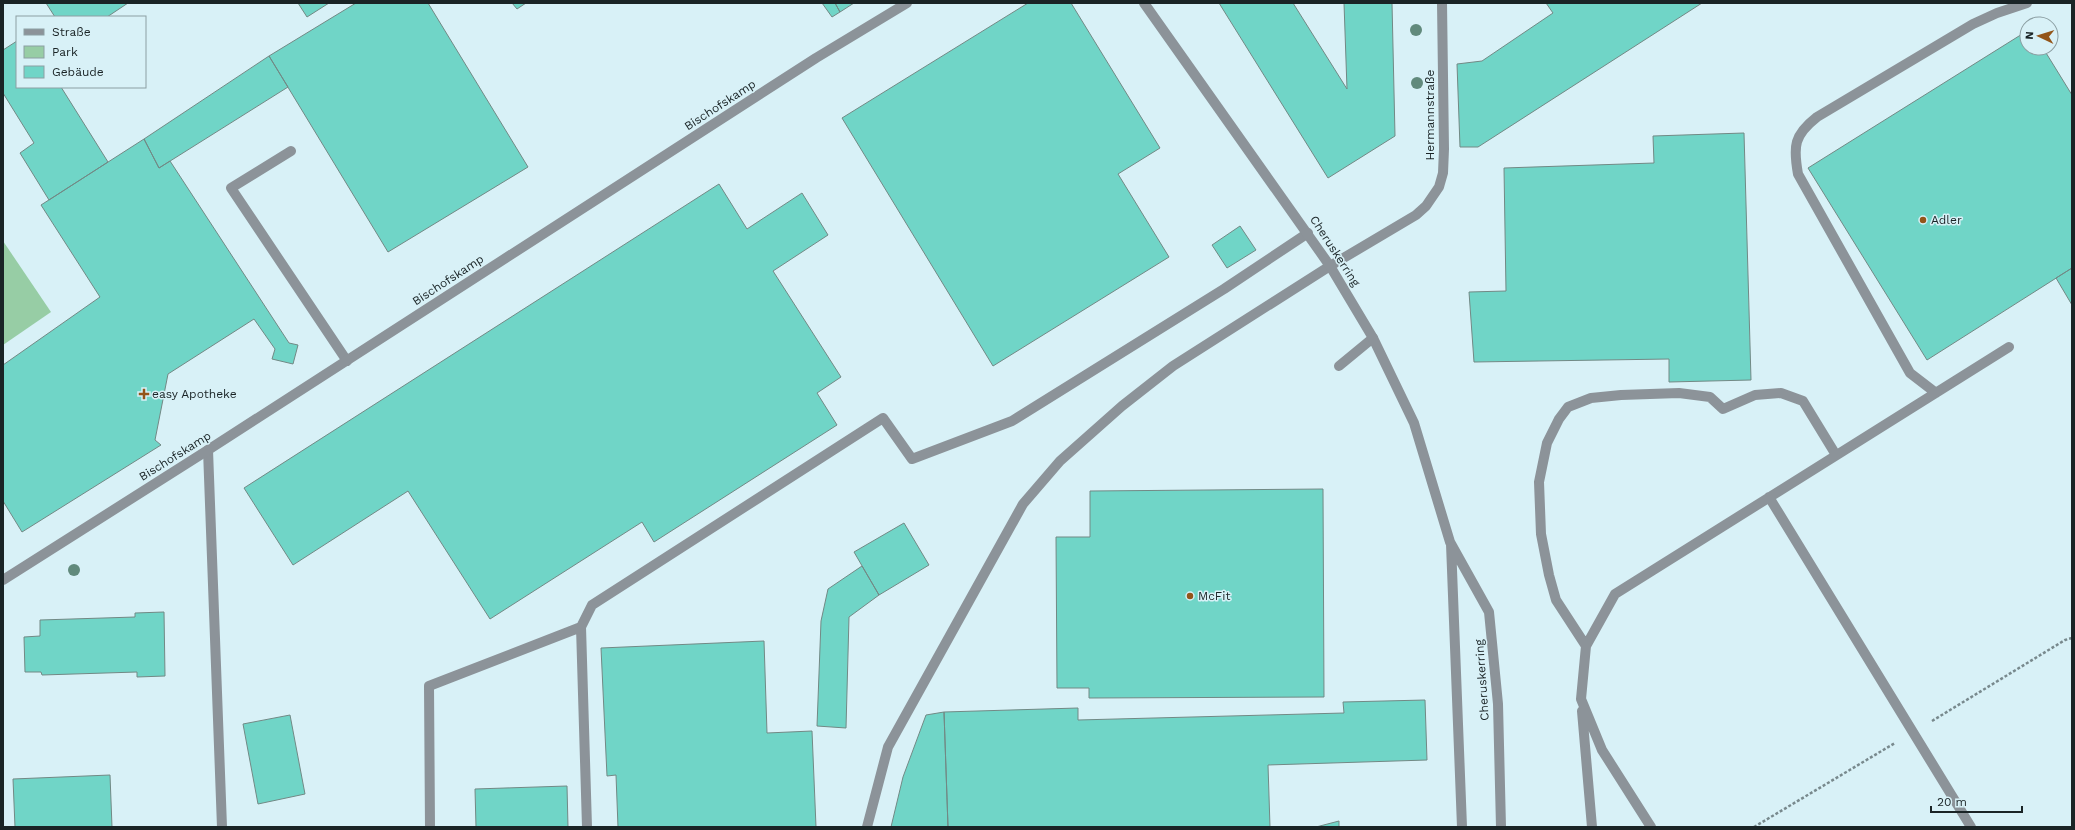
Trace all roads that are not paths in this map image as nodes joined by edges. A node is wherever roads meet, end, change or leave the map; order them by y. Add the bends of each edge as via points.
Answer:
1 (907, 3) edge
2 (1144, 3) edge
3 (1442, 3) edge
4 (2027, 3) edge
5 (291, 151) dead end
6 (1308, 233) junction
7 (1330, 266) junction
8 (1373, 338) junction
9 (2009, 347) dead end
10 (347, 361) junction
11 (1339, 366) dead end
12 (1936, 393) junction
13 (208, 450) junction
14 (1836, 455) junction
15 (1769, 497) junction
16 (1450, 542) junction
17 (3, 580) edge
18 (581, 627) junction
19 (1586, 646) junction
20 (1581, 699) junction
21 (222, 827) edge
22 (430, 827) edge
23 (587, 827) edge
24 (867, 827) edge
25 (1462, 827) edge
26 (1501, 827) edge
27 (1592, 827) edge
28 (1651, 827) edge
29 (1971, 827) edge

1 - 10 street, Bischofskamp via 816,58
2 - 6 street, Cheruskerring
3 - 7 street, Hermannstraße via 1444,149 1443,173 1439,187 1433,198 1416,215
4 - 12 street via 1997,13 1949,37 1817,117 1803,128 1798,137 1795,161 1798,174 1910,373
5 - 10 street via 231,188
6 - 7 street, Cheruskerring
6 - 18 street via 1224,289 1012,421 912,459 883,418 592,606
7 - 8 street, Cheruskerring
7 - 24 street, Hermannstraße via 1173,366 1122,406 1060,461 1023,504 888,747
8 - 11 street
8 - 16 street, Cheruskerring via 1414,423
9 - 12 street
10 - 13 street, Bischofskamp
12 - 14 street
13 - 17 street, Bischofskamp
13 - 21 street
14 - 15 street
14 - 19 street via 1803,401 1781,393 1755,395 1724,409 1710,397 1679,393 1591,398 1568,407 1547,443 1539,482 1541,534 1556,600
15 - 19 street via 1615,594
15 - 29 street
16 - 25 street, Cheruskerring
16 - 26 street, Cheruskerring via 1489,612 1498,704
18 - 22 street via 430,686
18 - 23 street
19 - 20 street
20 - 27 street
20 - 28 street via 1602,750

